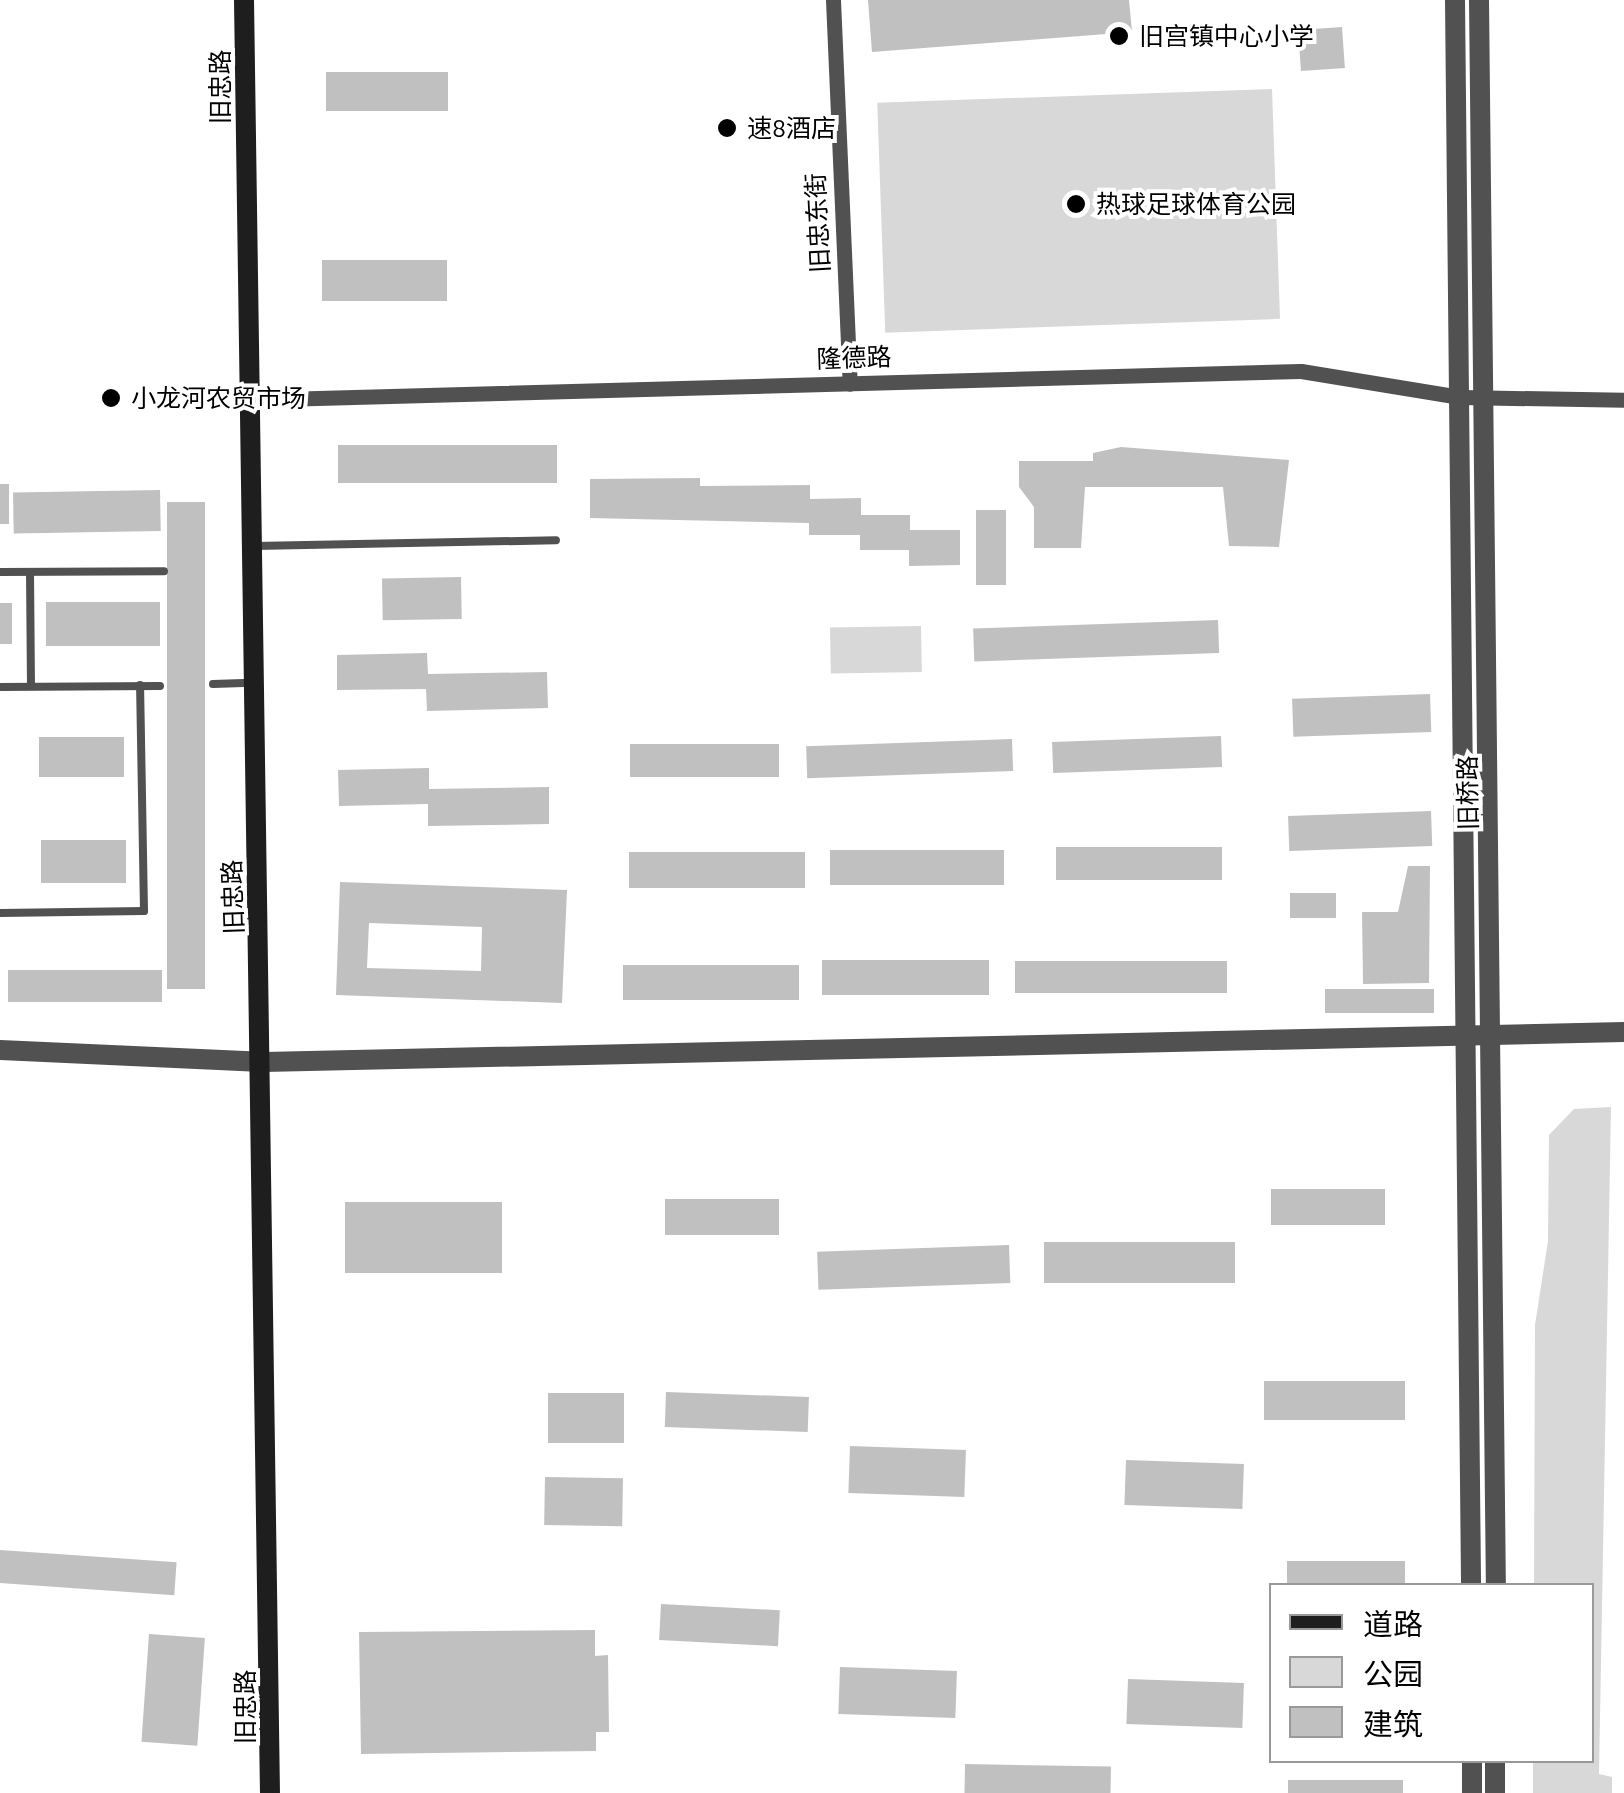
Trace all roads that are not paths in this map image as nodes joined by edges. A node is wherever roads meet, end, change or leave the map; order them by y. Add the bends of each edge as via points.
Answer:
1 (244, 0) edge
2 (833, 0) edge
3 (1455, 0) edge
4 (1479, 0) edge
5 (850, 384) junction
6 (1460, 397) junction
7 (1486, 397) junction
8 (246, 400) junction
9 (1624, 400) edge
10 (556, 540) dead end
11 (248, 546) junction
12 (164, 571) dead end
13 (0, 572) edge
14 (30, 572) junction
15 (213, 684) dead end
16 (251, 684) junction
17 (140, 685) junction
18 (32, 686) junction
19 (160, 686) dead end
20 (0, 687) edge
21 (0, 912) edge
22 (1624, 1032) edge
23 (1467, 1036) junction
24 (1497, 1036) junction
25 (0, 1050) edge
26 (264, 1062) junction
27 (1471, 1583) edge
28 (1496, 1583) edge
29 (1472, 1763) edge
30 (1496, 1763) edge
31 (270, 1793) edge
32 (1472, 1793) edge
33 (1495, 1793) edge

1 - 8 main road, 旧忠路
2 - 5 street, 旧忠东街
3 - 6 street, 旧桥路
4 - 7 street, 旧桥路
5 - 6 street, 隆德路 via 1301,371
5 - 8 street, 隆德路
6 - 7 street, 隆德路
6 - 23 street, 旧桥路
7 - 9 street, 隆德路
7 - 24 street, 旧桥路
8 - 11 main road, 旧忠路
10 - 11 lane
11 - 16 main road, 旧忠路
12 - 14 lane
13 - 14 lane
14 - 18 lane
15 - 16 lane
16 - 26 main road, 旧忠路
17 - 18 lane
17 - 19 lane
17 - 21 lane via 144,912
18 - 20 lane
22 - 24 street
23 - 24 street
23 - 26 street
23 - 27 street, 旧桥路
24 - 28 street, 旧桥路
25 - 26 street
26 - 31 main road, 旧忠路
29 - 32 street
30 - 33 street

